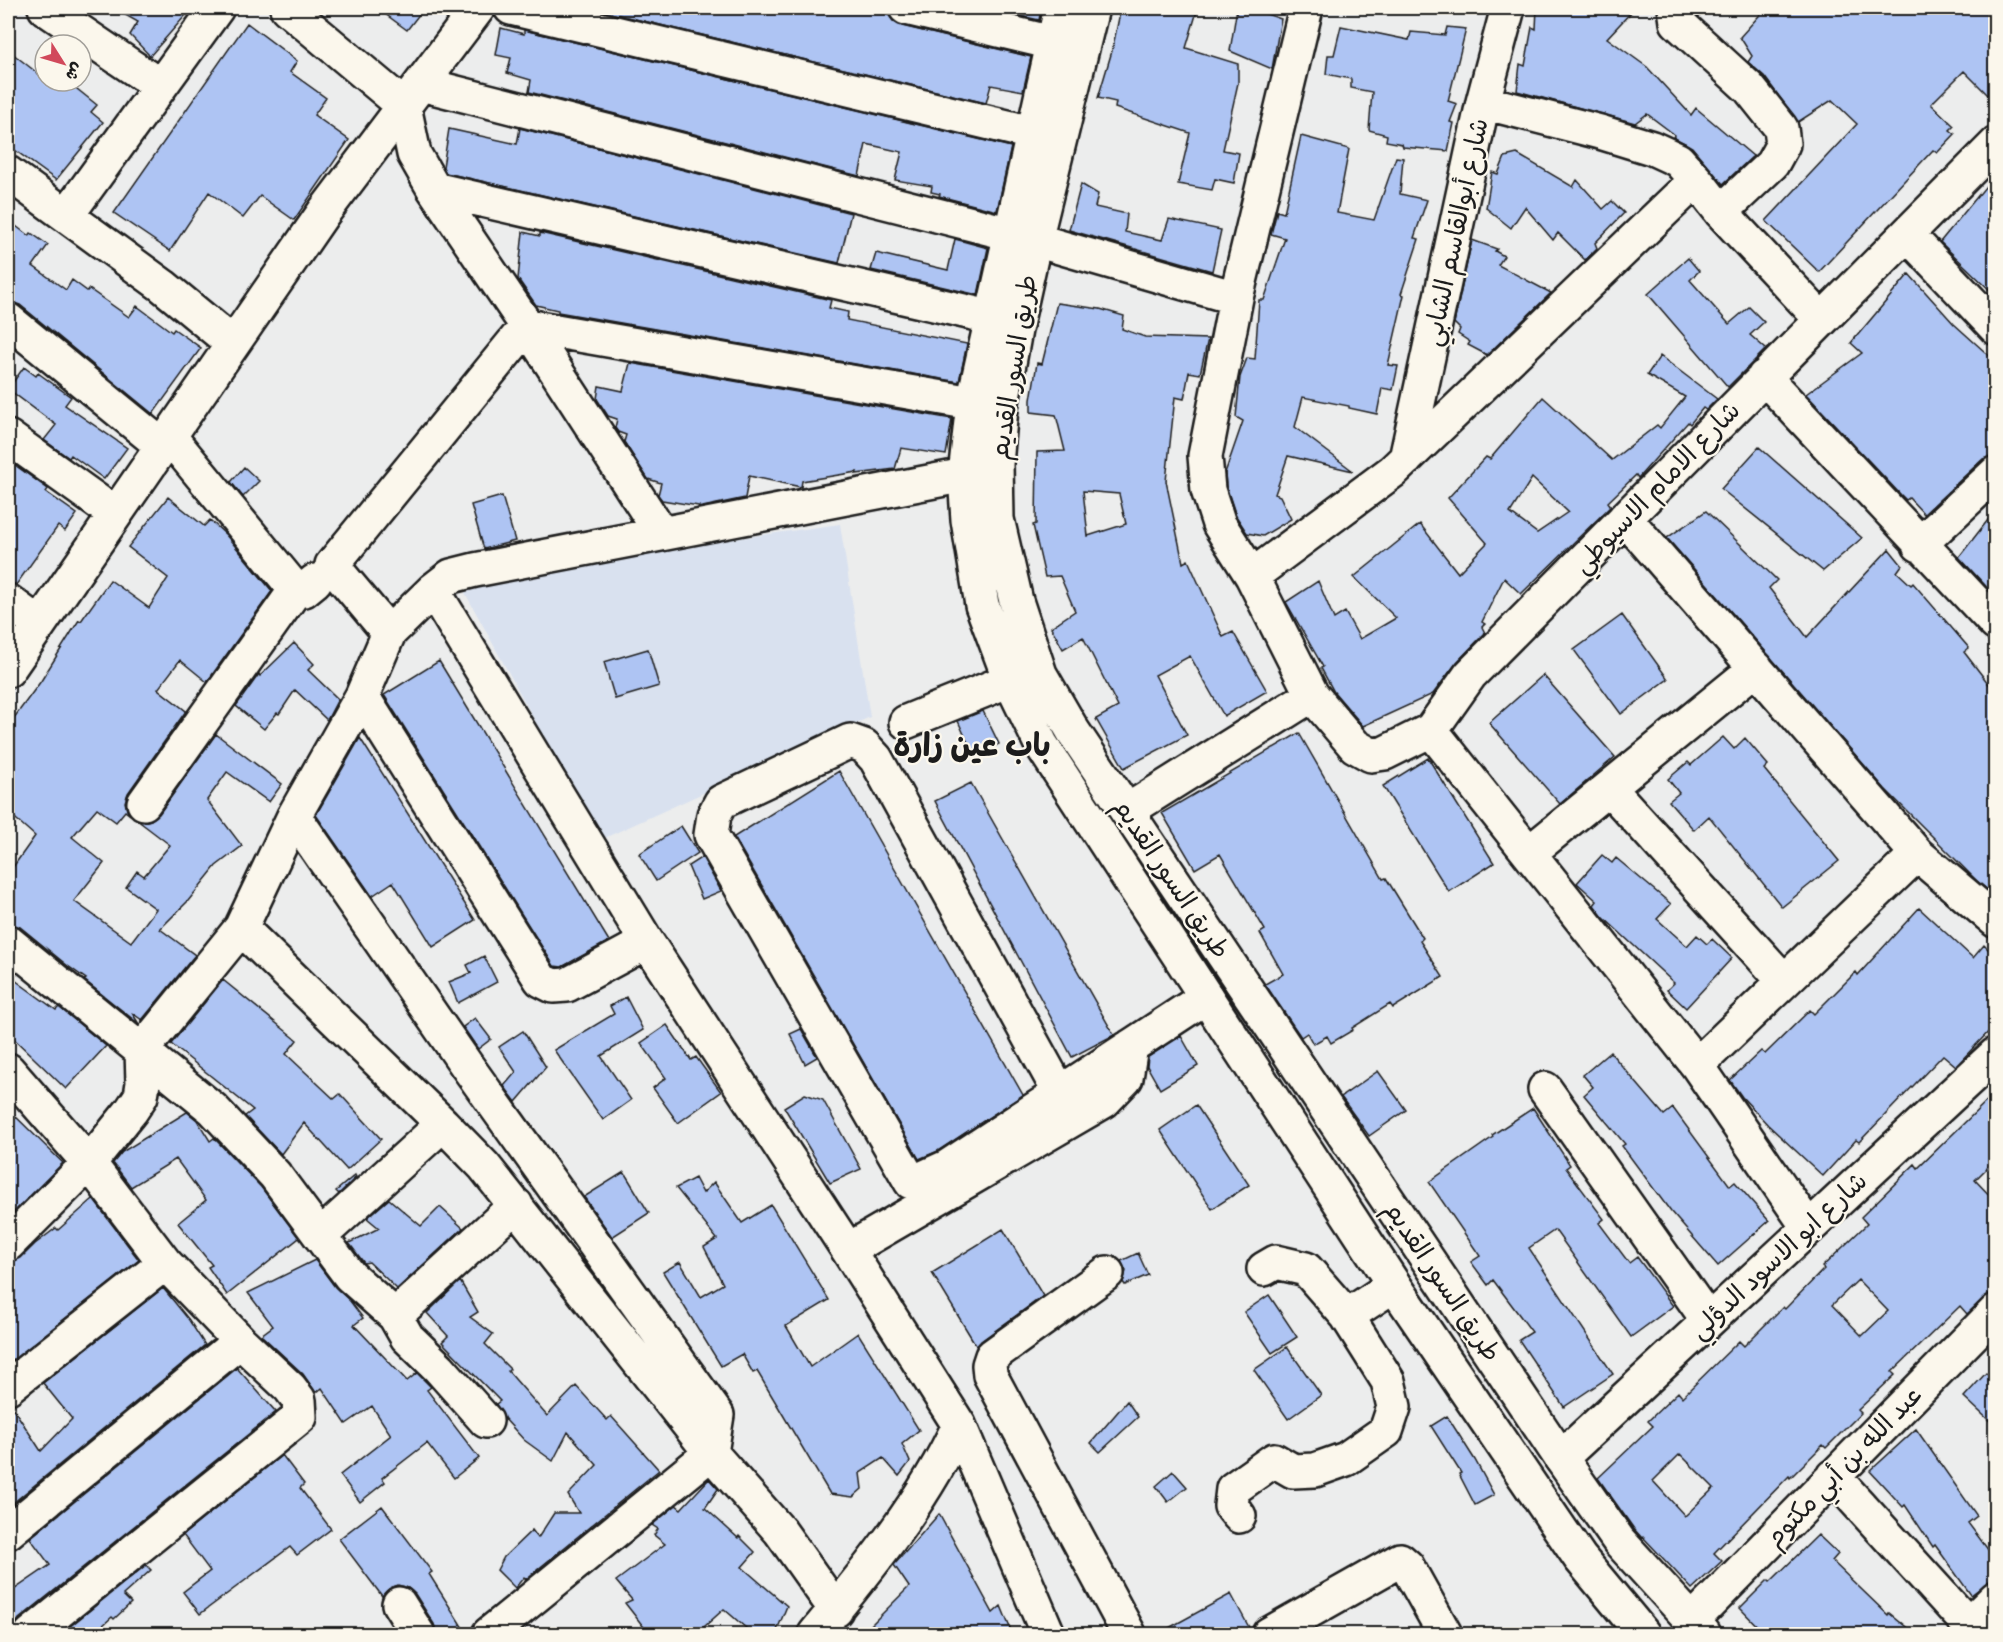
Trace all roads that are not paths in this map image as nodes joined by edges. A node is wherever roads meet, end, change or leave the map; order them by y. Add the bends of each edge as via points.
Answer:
1 (45, 8) edge
2 (217, 8) edge
3 (286, 8) edge
4 (478, 8) edge
5 (511, 8) edge
6 (906, 8) edge
7 (1061, 8) edge
8 (1092, 8) edge
9 (1306, 8) edge
10 (1508, 8) edge
11 (1675, 8) edge
12 (1053, 43) junction
13 (160, 86) junction
14 (412, 95) junction
15 (1483, 102) junction
16 (1032, 133) junction
17 (1995, 144) edge
18 (8, 173) edge
19 (1696, 180) junction
20 (434, 189) junction
21 (1721, 212) junction
22 (67, 215) junction
23 (1907, 234) junction
24 (1022, 237) junction
25 (1236, 298) junction
26 (1991, 313) edge
27 (990, 317) junction
28 (1821, 319) junction
29 (8, 320) edge
30 (526, 326) junction
31 (232, 343) junction
32 (1764, 377) junction
33 (987, 406) junction
34 (8, 437) edge
35 (165, 440) junction
36 (1406, 459) junction
37 (1995, 473) edge
38 (965, 475) junction
39 (115, 514) junction
40 (1625, 518) junction
41 (982, 519) junction
42 (661, 534) junction
43 (1919, 545) junction
44 (332, 565) junction
45 (1252, 576) junction
46 (297, 588) junction
47 (433, 590) junction
48 (8, 601) edge
49 (39, 624) junction
50 (1995, 624) edge
51 (389, 633) junction
52 (1756, 668) junction
53 (8, 670) edge
54 (1010, 680) junction
55 (1312, 695) junction
56 (362, 696) junction
57 (906, 722) dead end
58 (1431, 730) junction
59 (1609, 788) junction
60 (144, 803) dead end
61 (1127, 811) junction
62 (294, 816) junction
63 (1529, 853) junction
64 (1917, 854) junction
65 (1995, 921) edge
66 (241, 928) junction
67 (8, 942) edge
68 (647, 942) junction
69 (1784, 981) junction
70 (1206, 997) junction
71 (1131, 1046) junction
72 (142, 1050) junction
73 (1995, 1054) edge
74 (1697, 1065) junction
75 (8, 1070) edge
76 (1545, 1089) dead end
77 (1060, 1093) junction
78 (443, 1124) junction
79 (89, 1163) junction
80 (516, 1205) junction
81 (1808, 1227) junction
82 (320, 1236) junction
83 (8, 1244) edge
84 (848, 1250) junction
85 (165, 1263) junction
86 (1431, 1263) junction
87 (1264, 1269) dead end
88 (1107, 1274) dead end
89 (1394, 1285) junction
90 (1995, 1311) edge
91 (395, 1316) junction
92 (1347, 1316) junction
93 (1708, 1320) junction
94 (240, 1341) junction
95 (8, 1387) edge
96 (486, 1421) dead end
97 (959, 1425) junction
98 (711, 1453) junction
99 (1561, 1458) junction
100 (1833, 1476) junction
101 (1239, 1516) dead end
102 (8, 1532) edge
103 (1995, 1598) edge
104 (399, 1604) dead end
105 (825, 1622) edge
106 (1698, 1628) edge
107 (1972, 1630) edge
108 (31, 1635) edge
109 (418, 1635) edge
110 (489, 1635) edge
111 (1048, 1635) edge
112 (1130, 1635) edge
113 (1269, 1635) edge
114 (1445, 1635) edge
115 (1643, 1635) edge

1 - 13 street
2 - 13 street
3 - 14 street
4 - 14 street
5 - 16 street
6 - 12 street
7 - 12 street, طريق السور القديم
8 - 24 street, طريق السور القديم
9 - 25 street, شارع الامام الاسيوطي
10 - 15 street, شارع أبوالقاسم الشابي
11 - 21 street via 1677,22 1749,88 1781,128 1783,144 1772,164
12 - 16 street, طريق السور القديم
13 - 22 street
14 - 20 street via 414,154
14 - 24 street
14 - 31 street
15 - 19 street via 1652,148 1678,160
15 - 36 street, شارع أبوالقاسم الشابي
16 - 24 street, طريق السور القديم
17 - 23 street, شارع الامام الاسيوطي
18 - 22 street
19 - 21 street
19 - 36 street
20 - 27 street
20 - 30 street
21 - 28 street
22 - 31 street
23 - 26 street
23 - 28 street, شارع الامام الاسيوطي
24 - 25 street
24 - 27 street, طريق السور القديم
24 - 33 street, طريق السور القديم via 1015,330
25 - 45 street, شارع الامام الاسيوطي via 1205,456 1208,490 1219,524
27 - 33 street, طريق السور القديم
28 - 32 street, شارع الامام الاسيوطي
29 - 35 street
30 - 33 street
30 - 42 street
30 - 44 street
31 - 35 street
32 - 40 street, شارع الامام الاسيوطي
32 - 43 street
33 - 38 street, طريق السور القديم
33 - 41 street, طريق السور القديم via 996,464
34 - 39 street
35 - 39 street
35 - 46 street
36 - 45 street
37 - 43 street
38 - 41 street, طريق السور القديم
38 - 42 street
39 - 49 street
40 - 52 street
40 - 58 street, شارع الامام الاسيوطي via 1470,675
41 - 54 street, طريق السور القديم via 982,605
41 - 61 street, طريق السور القديم via 1016,601 1040,674
42 - 47 street via 475,570 451,576
43 - 50 street
44 - 46 street via 304,590
44 - 51 street
45 - 55 street, شارع الامام الاسيوطي
46 - 60 street
47 - 51 street
47 - 68 street
48 - 49 street
49 - 53 street
51 - 56 street
52 - 59 street
52 - 64 street
54 - 57 street
54 - 70 street, طريق السور القديم via 1041,744
55 - 58 street, شارع الامام الاسيوطي via 1355,746 1371,754 1385,753
55 - 61 street
56 - 62 street
56 - 68 street via 541,980 553,986 567,986
58 - 63 street
59 - 63 street
59 - 69 street
61 - 86 street, طريق السور القديم
62 - 66 street
62 - 98 street via 467,1066 708,1401 717,1415
63 - 74 street
64 - 65 street
64 - 69 street
66 - 72 street
66 - 78 street
67 - 72 street
68 - 84 street
69 - 74 street
70 - 71 street
70 - 89 street, طريق السور القديم
71 - 77 street
71 - 84 street via 1125,1078 1104,1101
72 - 79 street via 141,1096
72 - 82 street via 213,1108 275,1175
73 - 81 street, شارع ابو الاسود الدؤلي
74 - 81 street
75 - 79 street
76 - 93 street
77 - 77 street via 947,1167 911,1182 711,835 721,802 850,741 864,746 876,759
78 - 80 street
78 - 82 street
79 - 83 street
79 - 85 street
80 - 91 street
80 - 98 street
81 - 93 street, شارع ابو الاسود الدؤلي
82 - 91 street via 350,1276
84 - 97 street
85 - 94 street
85 - 95 street
86 - 89 street
86 - 99 street, طريق السور القديم
87 - 92 street via 1276,1262 1306,1269
88 - 112 street via 992,1356 989,1365 990,1375
89 - 92 street
89 - 115 street, طريق السور القديم via 1580,1558
90 - 100 street, عبد الله بن أبي مكتوم
91 - 96 street via 407,1337
92 - 101 street via 1388,1381 1394,1407 1386,1431 1346,1459 1315,1470 1293,1471 1274,1460 1233,1489 1231,1506
93 - 99 street, شارع ابو الاسود الدؤلي
94 - 102 street
94 - 108 street via 290,1388 299,1400 300,1417
97 - 105 street via 932,1478
97 - 111 street
98 - 105 street via 780,1531
98 - 110 street
99 - 106 street, طريق السور القديم via 1619,1541
100 - 106 street, عبد الله بن أبي مكتوم
100 - 107 street
103 - 107 street
104 - 109 street
113 - 114 street via 1400,1560

